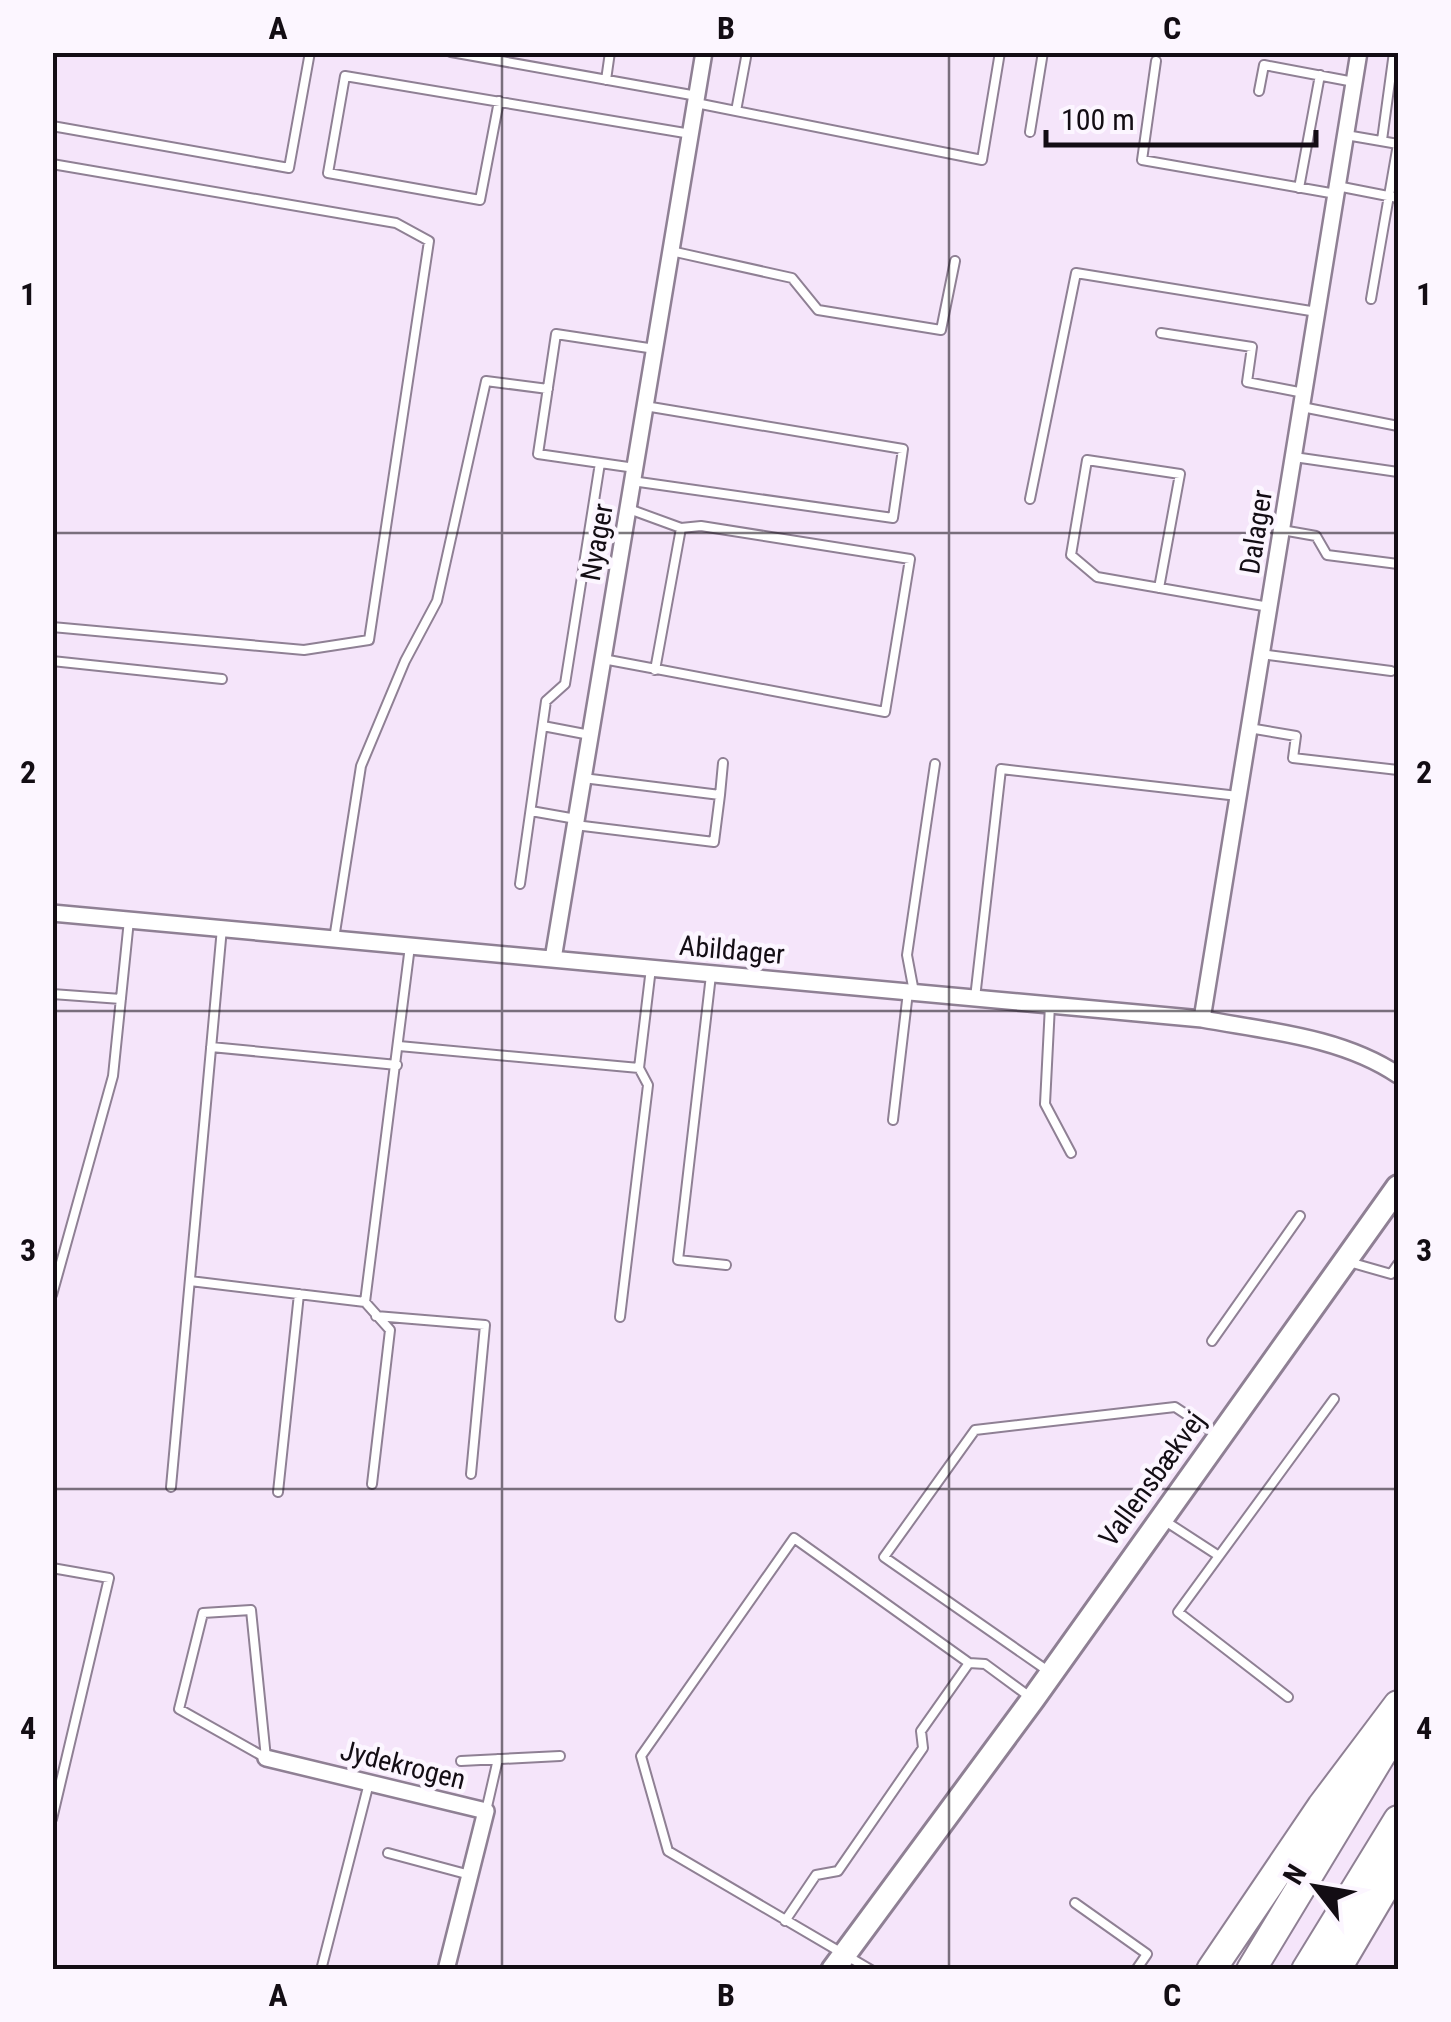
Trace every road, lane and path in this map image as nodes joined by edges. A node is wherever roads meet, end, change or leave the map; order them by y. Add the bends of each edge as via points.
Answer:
1 (310, 52) edge
2 (452, 52) edge
3 (610, 52) edge
4 (704, 52) edge
5 (747, 52) edge
6 (1000, 52) edge
7 (1043, 52) edge
8 (1359, 52) edge
9 (1394, 52) edge
10 (1156, 60) dead end
11 (1320, 75) junction
12 (606, 80) junction
13 (1354, 82) junction
14 (1259, 91) dead end
15 (696, 100) junction
16 (498, 101) junction
17 (736, 111) junction
18 (52, 126) edge
19 (1030, 132) dead end
20 (691, 134) junction
21 (1346, 134) junction
22 (1382, 140) junction
23 (1398, 144) edge
24 (52, 164) edge
25 (1299, 188) junction
26 (1337, 190) junction
27 (1388, 196) junction
28 (1398, 198) edge
29 (671, 251) junction
30 (955, 261) dead end
31 (1371, 299) dead end
32 (1317, 312) junction
33 (1161, 333) dead end
34 (655, 349) junction
35 (548, 388) junction
36 (1303, 400) junction
37 (645, 406) junction
38 (1398, 426) edge
39 (1294, 457) junction
40 (600, 463) junction
41 (1398, 472) edge
42 (634, 475) junction
43 (1030, 499) dead end
44 (628, 509) junction
45 (681, 528) junction
46 (1282, 530) junction
47 (1398, 564) edge
48 (1159, 588) junction
49 (1269, 607) junction
50 (52, 627) edge
51 (1261, 654) junction
52 (603, 659) junction
53 (52, 662) edge
54 (656, 670) junction
55 (1391, 671) dead end
56 (222, 679) dead end
57 (542, 726) junction
58 (1249, 728) junction
59 (590, 735) junction
60 (723, 763) dead end
61 (935, 764) dead end
62 (1398, 770) edge
63 (583, 778) junction
64 (720, 794) junction
65 (1238, 796) junction
66 (531, 812) junction
67 (576, 822) junction
68 (520, 884) dead end
69 (52, 912) edge
70 (128, 920) junction
71 (222, 928) junction
72 (334, 939) junction
73 (410, 946) junction
74 (552, 959) junction
75 (651, 968) junction
76 (711, 974) junction
77 (911, 992) junction
78 (52, 994) edge
79 (974, 998) junction
80 (121, 999) junction
81 (1050, 1005) junction
82 (1202, 1019) junction
83 (399, 1046) junction
84 (212, 1047) junction
85 (397, 1065) junction
86 (639, 1068) junction
87 (1398, 1075) edge
88 (893, 1120) dead end
89 (1071, 1153) dead end
90 (1398, 1186) edge
91 (1300, 1216) dead end
92 (1345, 1261) junction
93 (1398, 1264) edge
94 (726, 1265) dead end
95 (190, 1282) junction
96 (299, 1294) junction
97 (52, 1296) edge
98 (365, 1302) junction
99 (376, 1316) junction
100 (620, 1317) dead end
101 (1212, 1341) dead end
102 (1334, 1399) dead end
103 (1220, 1436) junction
104 (472, 1474) dead end
105 (372, 1484) dead end
106 (172, 1487) dead end
107 (278, 1492) dead end
108 (1161, 1518) junction
109 (1219, 1556) junction
110 (52, 1568) edge
111 (969, 1663) junction
112 (1051, 1674) junction
113 (1288, 1697) dead end
114 (1033, 1700) junction
115 (1398, 1704) edge
116 (1398, 1726) edge
117 (560, 1756) dead end
118 (266, 1758) junction
119 (498, 1759) junction
120 (461, 1761) dead end
121 (369, 1783) junction
122 (486, 1811) junction
123 (52, 1819) edge
124 (1398, 1820) edge
125 (388, 1854) dead end
126 (1398, 1865) edge
127 (470, 1875) junction
128 (1075, 1903) dead end
129 (784, 1921) junction
130 (850, 1964) edge
131 (320, 1970) edge
132 (446, 1970) edge
133 (1136, 1970) edge
134 (1211, 1970) edge
135 (1251, 1970) edge
136 (1306, 1970) edge
137 (1336, 1970) edge

1 - 18 lane via 289,168
2 - 12 lane
3 - 12 lane
4 - 15 street, Nyager
5 - 17 lane
6 - 17 lane via 982,160
7 - 19 lane
8 - 13 street, Dalager
9 - 22 lane
10 - 25 lane via 1142,160
11 - 13 lane
11 - 14 lane via 1264,64
11 - 25 lane
12 - 15 lane
13 - 21 street, Dalager
15 - 17 lane
15 - 20 street, Nyager
16 - 16 lane via 346,76 328,173 480,200
16 - 20 lane
20 - 29 street, Nyager
21 - 22 lane
21 - 26 street, Dalager
22 - 23 lane
23 - 27 lane
24 - 50 lane via 396,224 429,241 370,640 304,650
25 - 26 lane
26 - 27 lane
26 - 32 street, Dalager
27 - 28 lane
27 - 31 lane
29 - 30 lane via 792,278 818,310 942,330
29 - 34 street, Nyager
32 - 36 street, Dalager
32 - 43 lane via 1076,273
33 - 36 lane via 1252,348 1246,382
34 - 35 lane via 556,334
34 - 37 street, Nyager
35 - 40 lane via 538,454
35 - 72 lane via 486,382 437,601 361,766
36 - 38 lane
36 - 39 street, Dalager
37 - 42 street, Nyager
37 - 42 lane via 903,449 893,518
39 - 41 lane
39 - 46 street, Dalager
40 - 42 lane
40 - 57 lane via 566,684 546,701
42 - 44 street, Nyager
44 - 45 lane
44 - 52 street, Nyager
45 - 54 lane
45 - 54 lane via 910,559 884,712
46 - 47 lane via 1316,536 1327,555
46 - 49 street, Dalager
48 - 48 lane via 1097,577 1071,555 1087,460 1180,474
48 - 49 lane
49 - 51 street, Dalager
51 - 55 lane
51 - 58 street, Dalager
52 - 54 lane
52 - 59 street, Nyager
53 - 56 lane
57 - 59 lane
57 - 66 lane
58 - 62 lane via 1296,736 1293,758
58 - 65 street, Dalager
59 - 63 street, Nyager
60 - 64 lane
61 - 77 lane via 907,955
63 - 64 lane
63 - 67 street, Nyager
64 - 67 lane via 714,842
65 - 79 lane via 1001,769
65 - 82 street, Dalager
66 - 67 lane
66 - 68 lane
67 - 74 street, Nyager
69 - 70 street, Abildager
70 - 71 street, Abildager
70 - 80 lane
71 - 72 street, Abildager
71 - 84 lane
72 - 73 street, Abildager
73 - 74 street, Abildager
73 - 83 lane
74 - 75 street, Abildager
75 - 76 street, Abildager
75 - 86 lane
76 - 77 street, Abildager
76 - 94 lane via 678,1260
77 - 79 street, Abildager
77 - 88 lane
78 - 80 lane
79 - 81 street, Abildager
80 - 97 lane via 114,1076
81 - 82 street, Abildager
81 - 89 lane via 1045,1104
82 - 87 street, Abildager via 1311,1039
83 - 85 lane
83 - 86 lane
84 - 85 lane
84 - 95 lane
85 - 98 lane
86 - 100 lane via 648,1085
90 - 92 street, Vallensbækvej
91 - 101 lane
92 - 93 lane via 1391,1274
92 - 103 street, Vallensbækvej
95 - 96 lane
95 - 106 lane
96 - 98 lane
96 - 107 lane
98 - 99 lane
99 - 104 lane via 485,1325
99 - 105 lane via 390,1330
102 - 109 lane
103 - 108 street, Vallensbækvej
103 - 112 lane via 1175,1406 975,1430 884,1557
108 - 109 lane
108 - 112 street, Vallensbækvej
109 - 113 lane via 1178,1612
110 - 123 lane via 108,1578
111 - 114 lane via 985,1664
111 - 129 lane via 921,1731 924,1748 838,1871 816,1876
111 - 129 lane via 794,1538 640,1756 668,1851
112 - 114 street, Vallensbækvej
114 - 130 street, Vallensbækvej
115 - 134 highway
116 - 135 highway
117 - 119 lane
118 - 118 lane via 250,1610 202,1613 179,1709
118 - 121 street, Jydekrogen
119 - 120 lane
119 - 122 lane
121 - 122 street, Jydekrogen
121 - 131 lane
122 - 127 street, Jydekrogen
124 - 136 highway
125 - 127 lane
126 - 137 highway
127 - 132 street, Jydekrogen
128 - 133 lane via 1147,1954
129 - 130 lane

